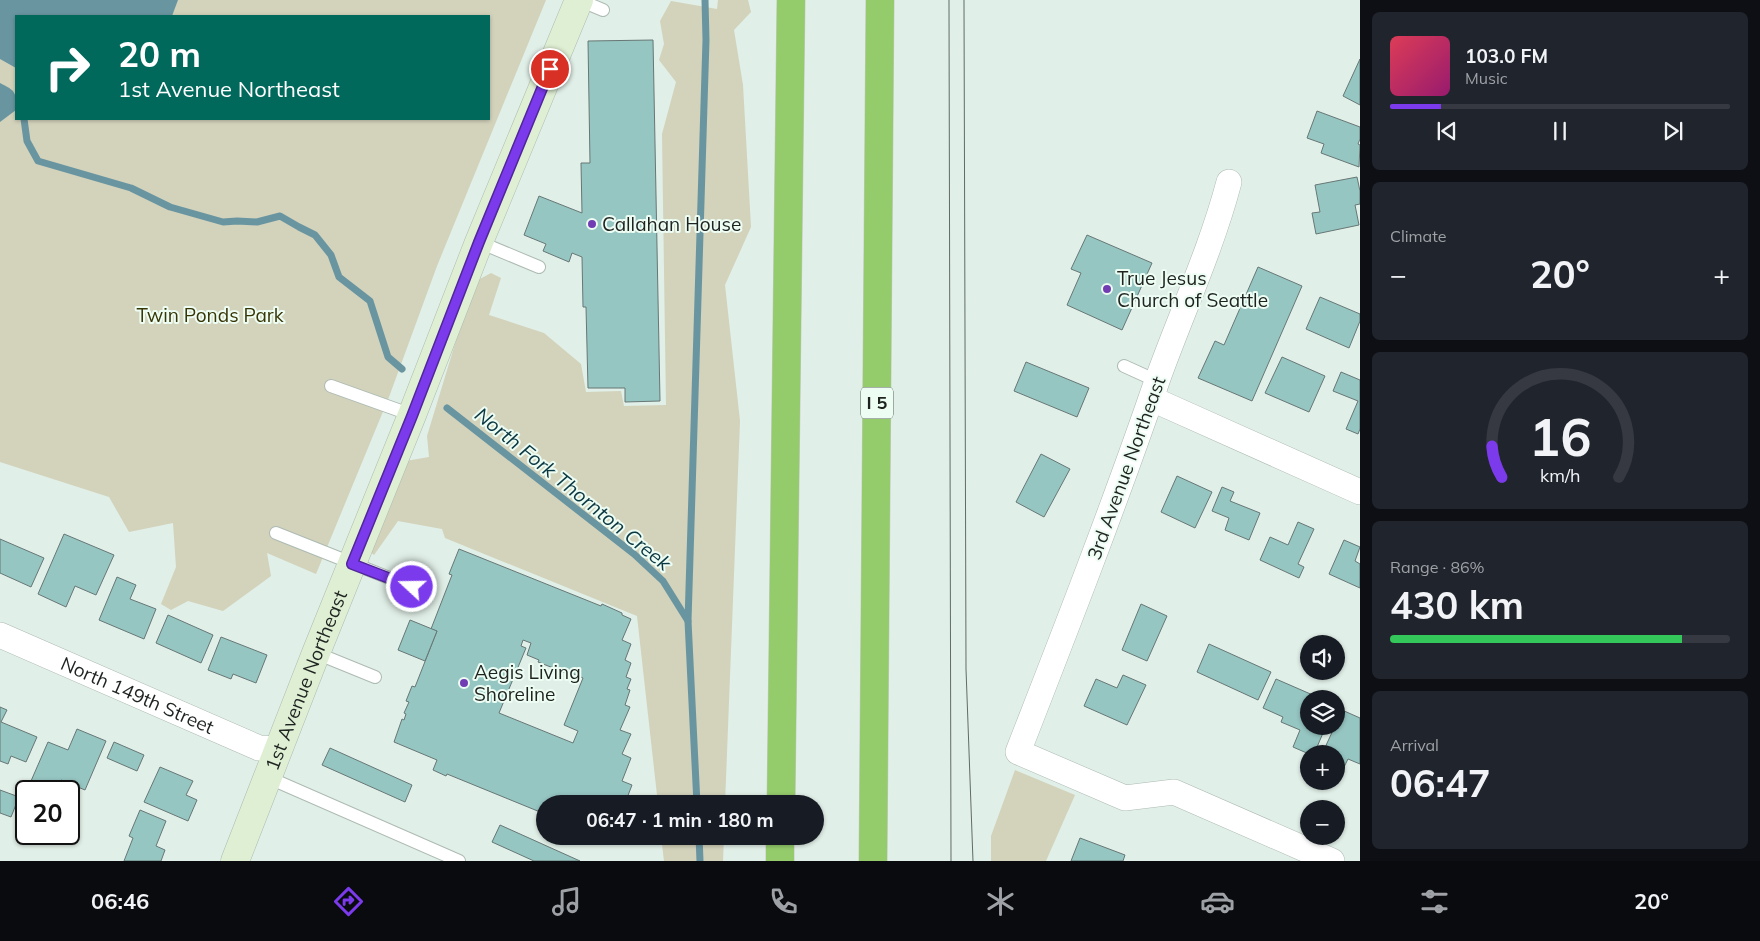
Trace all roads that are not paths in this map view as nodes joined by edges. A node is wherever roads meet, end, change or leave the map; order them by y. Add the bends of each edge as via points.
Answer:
1 (791, 0) edge
2 (880, 0) edge
3 (587, 3) edge
4 (1229, 182) dead end
5 (479, 242) junction
6 (538, 267) dead end
7 (1124, 366) dead end
8 (331, 386) dead end
9 (1154, 390) junction
10 (412, 416) junction
11 (1360, 492) edge
12 (276, 533) dead end
13 (352, 564) junction
14 (412, 587) dead end
15 (0, 635) edge
16 (316, 653) junction
17 (375, 677) dead end
18 (278, 749) junction
19 (267, 777) junction
20 (781, 795) edge
21 (875, 807) junction
22 (780, 845) edge
23 (235, 861) edge
24 (459, 861) edge
25 (780, 861) edge
26 (873, 861) edge
27 (880, 861) edge
28 (1332, 861) edge

1 - 20 highway
2 - 21 highway, I 5
3 - 5 street, 1st Avenue Northeast
4 - 9 street, 3rd Avenue Northeast via 1219,218
5 - 6 lane
5 - 10 street, 1st Avenue Northeast
7 - 9 lane
8 - 10 lane
9 - 11 street
9 - 28 street, 3rd Avenue Northeast via 1088,573 1018,752 1125,798 1174,792
10 - 13 street, 1st Avenue Northeast
12 - 13 lane
13 - 14 lane
13 - 16 street, 1st Avenue Northeast
15 - 18 street, North 149th Street via 259,748
16 - 17 lane
16 - 18 street, 1st Avenue Northeast
18 - 19 street, 1st Avenue Northeast
19 - 23 street, 1st Avenue Northeast
19 - 24 lane
21 - 26 highway, I 5
21 - 27 highway
22 - 25 highway

